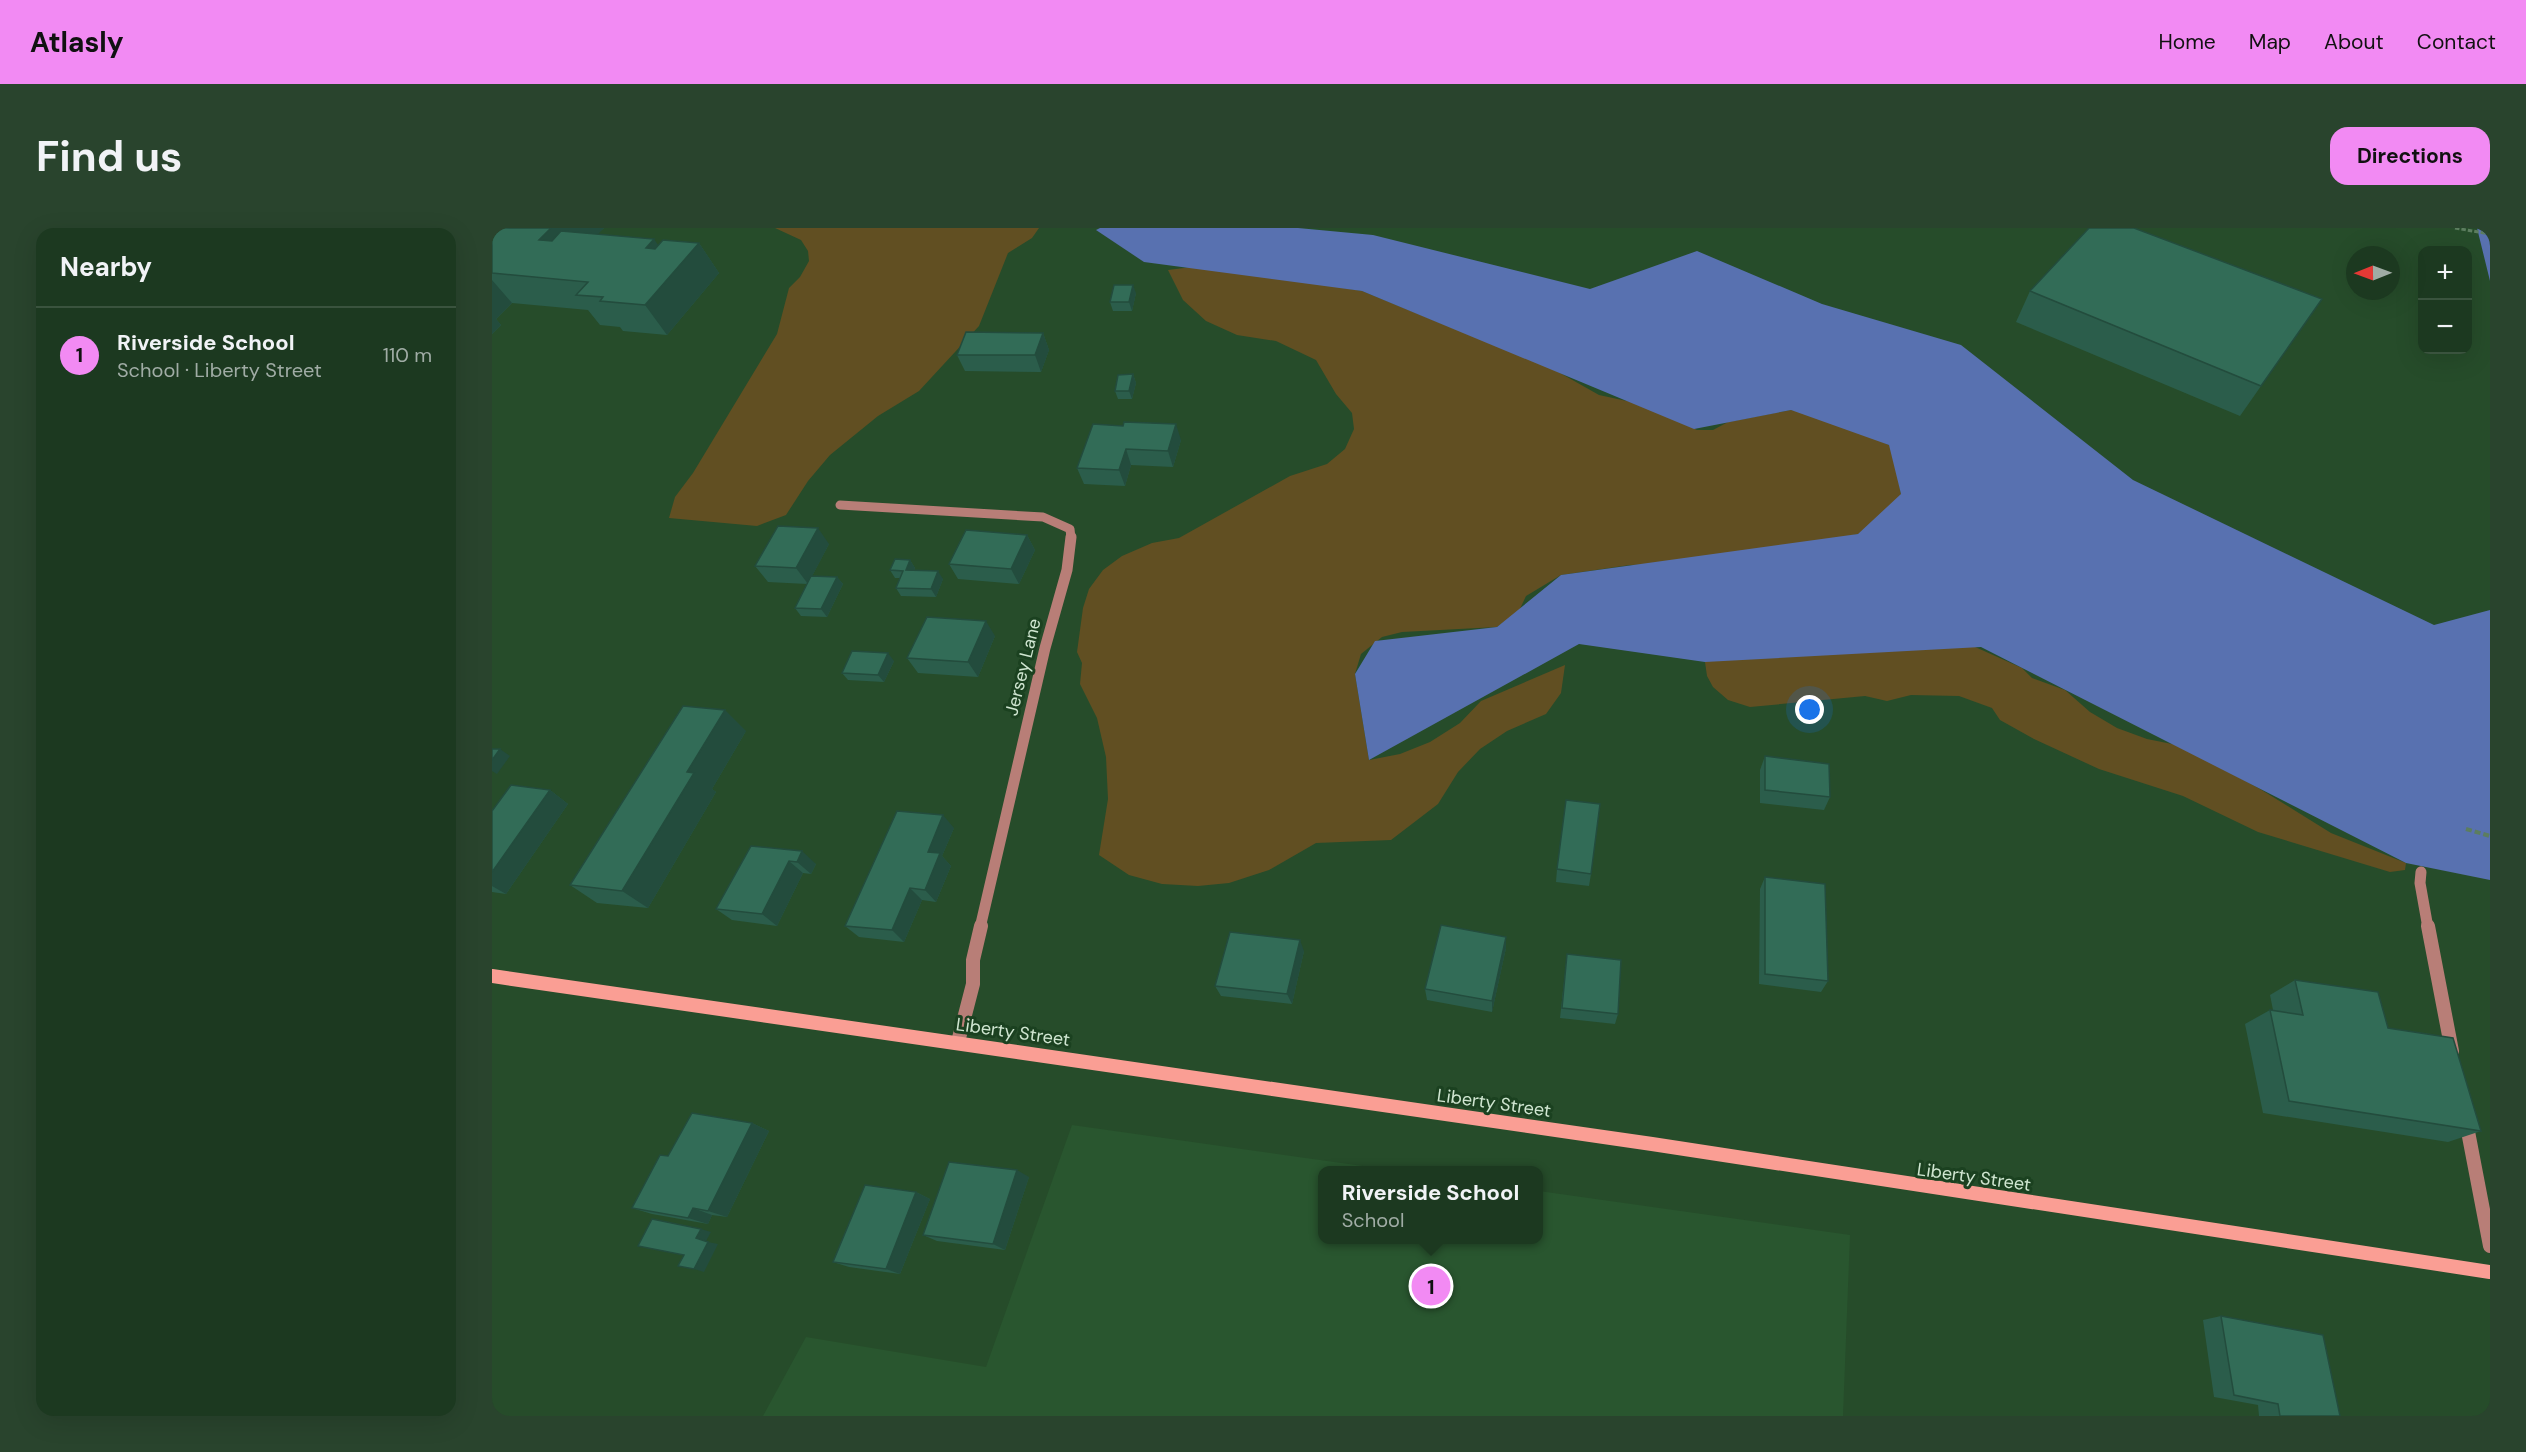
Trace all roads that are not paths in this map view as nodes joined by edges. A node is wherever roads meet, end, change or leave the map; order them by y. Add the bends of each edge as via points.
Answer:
1 (840, 505) dead end
2 (2421, 872) dead end
3 (492, 976) edge
4 (958, 1041) junction
5 (2456, 1070) edge
6 (2463, 1105) edge
7 (2490, 1246) edge
8 (2490, 1272) edge

1 - 4 street, Jersey Lane via 1042,517 1070,529 1072,538 973,960 973,984
2 - 5 street
3 - 4 street, Liberty Street
4 - 8 street, Liberty Street
6 - 7 street

